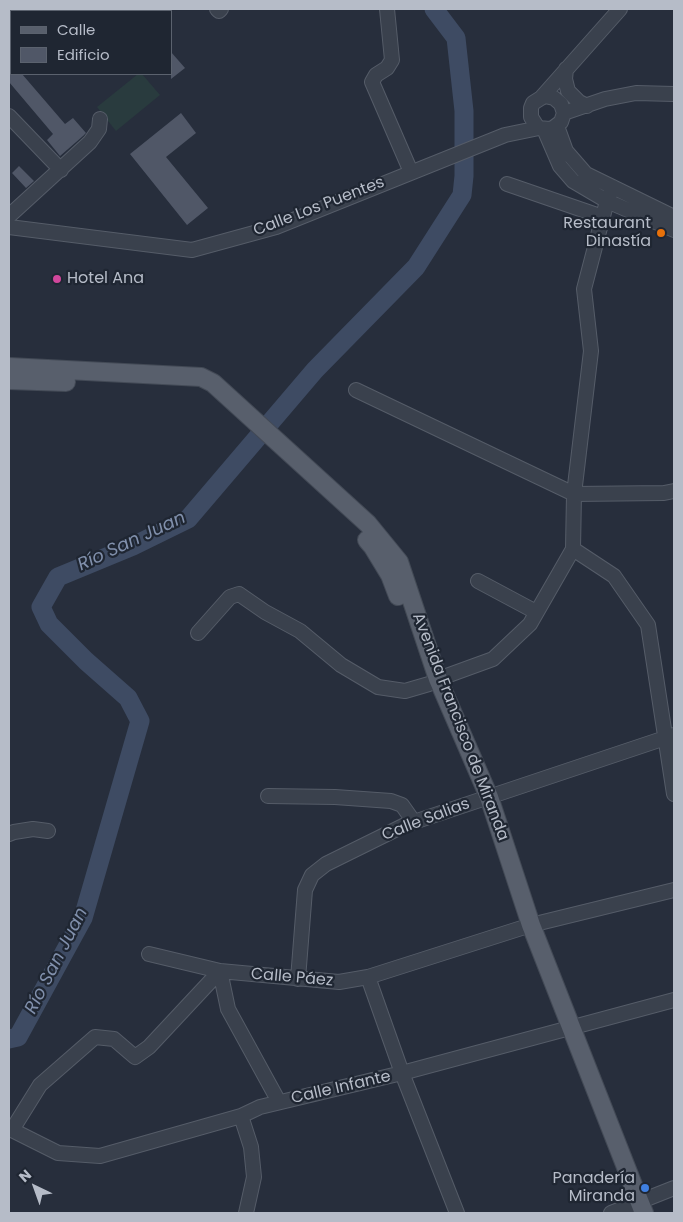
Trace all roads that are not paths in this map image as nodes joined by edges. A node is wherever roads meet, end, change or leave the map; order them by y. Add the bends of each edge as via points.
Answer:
1 (386, 9) edge
2 (616, 10) edge
3 (566, 69) junction
4 (674, 94) edge
5 (541, 98) junction
6 (587, 106) junction
7 (530, 112) junction
8 (9, 116) edge
9 (100, 119) dead end
10 (551, 124) junction
11 (505, 135) junction
12 (61, 170) junction
13 (412, 172) junction
14 (507, 184) dead end
15 (613, 187) junction
16 (607, 202) junction
17 (9, 216) edge
18 (602, 217) junction
19 (674, 217) edge
20 (9, 227) edge
21 (674, 230) edge
22 (9, 367) edge
23 (9, 380) edge
24 (356, 390) dead end
25 (222, 396) junction
26 (674, 491) edge
27 (574, 494) junction
28 (573, 549) junction
29 (478, 581) dead end
30 (536, 612) junction
31 (198, 633) dead end
32 (434, 682) junction
33 (670, 737) edge
34 (674, 794) edge
35 (268, 796) dead end
36 (483, 799) junction
37 (414, 822) junction
38 (48, 831) dead end
39 (9, 834) edge
40 (674, 890) edge
41 (526, 926) junction
42 (149, 954) dead end
43 (220, 971) junction
44 (368, 976) junction
45 (298, 979) junction
46 (674, 1000) edge
47 (566, 1029) junction
48 (402, 1073) junction
49 (279, 1102) junction
50 (241, 1116) junction
51 (10, 1130) edge
52 (674, 1188) edge
53 (636, 1209) edge
54 (246, 1213) edge
55 (457, 1213) edge
56 (611, 1213) edge

1 - 13 street via 392,60 372,82
2 - 3 street
3 - 5 street
3 - 6 street via 568,91
4 - 6 street via 636,93
5 - 7 street
5 - 10 street via 550,96 561,104
6 - 10 street
7 - 10 street via 533,121
7 - 11 street
8 - 12 street
9 - 12 street via 99,129 90,142
10 - 11 street
10 - 15 street via 566,152 586,174
10 - 16 street via 560,166 573,181
11 - 13 street, Calle Los Puentes
12 - 17 street
13 - 20 street, Calle Los Puentes via 276,227 192,250
14 - 18 street
15 - 16 street
15 - 19 street
16 - 18 street
16 - 21 street
18 - 27 street via 584,288 591,350
22 - 25 main road, Avenida Francisco de Miranda via 201,377 213,383
23 - 25 main road, Avenida Francisco de Miranda via 130,383 199,389
24 - 27 street
25 - 32 main road, Avenida Francisco de Miranda via 299,467 368,524 399,562
26 - 27 street
27 - 28 street
28 - 30 street
28 - 33 street via 614,576 648,625
29 - 30 street
30 - 32 street via 530,624 493,659
31 - 32 street via 230,596 239,594 300,631 341,665 378,687 405,691
32 - 36 main road, Avenida Francisco de Miranda
33 - 34 street
33 - 36 street, Calle Salias
35 - 37 street via 391,801 402,805
36 - 37 street, Calle Salias
36 - 41 main road, Avenida Francisco de Miranda
37 - 45 street, Calle Salias via 326,864 312,875 305,890
38 - 39 street via 33,829
40 - 41 street, Calle Páez
41 - 44 street, Calle Páez
41 - 47 main road, Avenida Francisco de Miranda
42 - 43 street, Calle Páez
43 - 45 street, Calle Páez
43 - 49 street via 228,1010
43 - 51 street via 136,1058 114,1040 95,1037 40,1085
44 - 45 street, Calle Páez via 339,982
44 - 48 street
46 - 47 street, Calle Infante
47 - 48 street, Calle Infante
47 - 53 main road, Avenida Francisco de Miranda
48 - 49 street, Calle Infante
48 - 55 street
49 - 50 street, Calle Infante
50 - 51 street, Calle Infante via 100,1156 58,1152
50 - 54 street via 251,1147 254,1177
52 - 53 street
53 - 56 street

